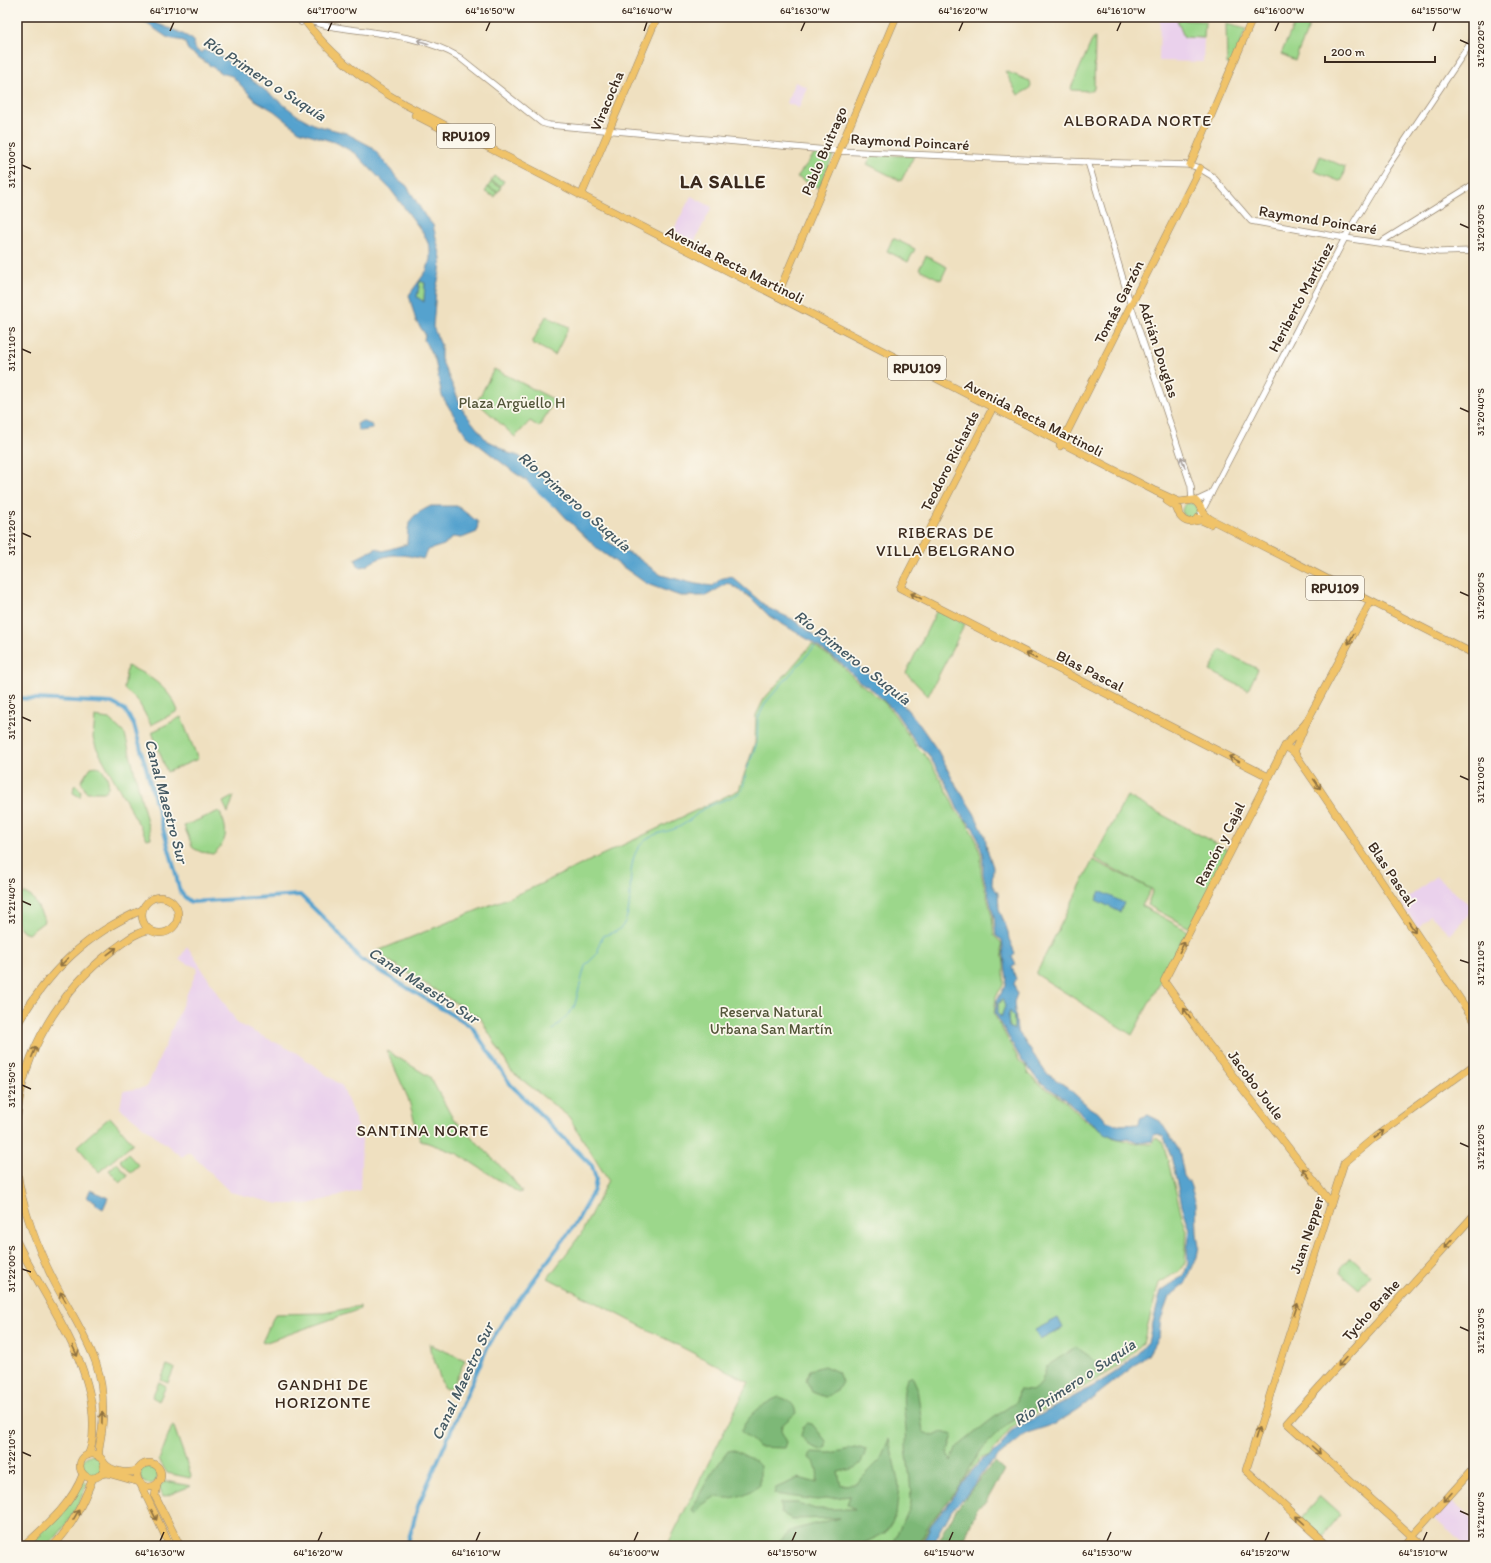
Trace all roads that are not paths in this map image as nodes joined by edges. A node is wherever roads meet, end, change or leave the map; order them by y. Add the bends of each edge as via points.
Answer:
1 (657, 17) edge
2 (896, 17) edge
3 (1253, 17) edge
4 (301, 19) edge
5 (1474, 38) edge
6 (416, 116) junction
7 (446, 126) junction
8 (609, 130) junction
9 (838, 151) junction
10 (1088, 162) junction
11 (1190, 165) junction
12 (1200, 168) junction
13 (1474, 184) edge
14 (581, 196) junction
15 (1345, 238) junction
16 (1381, 242) junction
17 (1474, 250) edge
18 (777, 296) junction
19 (1131, 306) junction
20 (991, 411) junction
21 (1061, 444) junction
22 (1212, 492) junction
23 (1191, 501) junction
24 (1178, 512) junction
25 (1201, 512) junction
26 (1195, 521) junction
27 (900, 588) joint
28 (1369, 605) junction
29 (1474, 654) edge
30 (1474, 659) edge
31 (1306, 723) junction
32 (1285, 746) junction
33 (1294, 752) junction
34 (1269, 777) junction
35 (142, 910) junction
36 (150, 930) junction
37 (1164, 981) joint
38 (1474, 1020) edge
39 (17, 1026) edge
40 (1474, 1065) edge
41 (17, 1117) edge
42 (17, 1170) edge
43 (1330, 1203) junction
44 (1474, 1215) edge
45 (17, 1242) edge
46 (88, 1455) junction
47 (102, 1460) junction
48 (1474, 1468) edge
49 (139, 1469) junction
50 (82, 1474) junction
51 (102, 1474) junction
52 (93, 1478) junction
53 (139, 1482) junction
54 (156, 1485) junction
55 (1412, 1536) junction
56 (24, 1546) edge
57 (53, 1546) edge
58 (170, 1546) edge
59 (180, 1546) edge
60 (1328, 1546) edge
61 (1404, 1546) edge
62 (1423, 1546) edge

1 - 8 main road, Viracocha
2 - 9 main road, Pablo Buitrago
3 - 11 main road
4 - 6 main road, Avenida Recta Martinoli / RPU109 via 321,47 340,64 383,97
4 - 7 main road, Avenida Recta Martinoli / RPU109 via 334,53 366,79 394,98
8 -> 4 street, Raymond Poincaré via 545,124 445,49 416,40 327,26
5 - 15 street, Heriberto Martínez via 1386,170
6 - 7 main road via 423,116
6 - 20 main road, Avenida Recta Martinoli / RPU109
7 - 14 main road, Avenida Recta Martinoli / RPU109
8 - 9 street, Raymond Poincaré
8 - 14 main road, Viracocha
9 - 10 street, Raymond Poincaré
9 - 18 main road, Pablo Buitrago
10 - 11 street, Raymond Poincaré
10 - 19 street, Adrián Douglas
11 - 12 street, Raymond Poincaré
12 - 15 street, Raymond Poincaré via 1215,179 1251,221
12 - 19 main road, Tomás Garzón
13 - 16 street
14 - 18 main road, Avenida Recta Martinoli / RPU109
15 - 16 street, Raymond Poincaré
15 - 22 street, Heriberto Martínez
16 - 17 street, Raymond Poincaré via 1439,252
18 - 21 main road, Avenida Recta Martinoli / RPU109
19 - 21 main road, Tomás Garzón
23 -> 19 street, Adrián Douglas via 1191,486
20 - 21 main road, Avenida Recta Martinoli / RPU109
20 - 27 main road, Teodoro Richards
21 - 23 main road, Avenida Recta Martinoli / RPU109 via 1173,500
21 - 24 main road, Avenida Recta Martinoli / RPU109 via 1170,503
22 - 23 street
22 - 25 street, Heriberto Martínez
23 - 24 main road via 1180,504
23 - 25 main road, RPU109
24 - 26 main road, RPU109 via 1183,520
25 - 26 main road
25 - 29 main road, RPU109 via 1212,520
26 - 28 main road, RPU109 via 1208,523
34 -> 27 main road, Blas Pascal
28 - 30 main road, RPU109
28 -> 31 main road, Ramón y Cajal
31 - 32 main road, Ramón y Cajal
31 - 33 main road, Ramón y Cajal
32 - 33 main road, Blas Pascal
32 - 34 main road, Ramón y Cajal
33 -> 38 main road, Blas Pascal
37 -> 34 main road, Ramón y Cajal
35 - 36 main road via 142,920
35 - 36 main road via 148,901 158,897 169,899 176,908 177,919 172,928 160,933
35 -> 39 main road via 109,926 72,954 40,989
41 -> 36 main road via 22,1086 33,1054 62,1002 97,963 137,935
43 -> 37 main road, Jacobo Joule via 1209,1045
43 -> 40 main road, Juan Nepper via 1346,1160
47 -> 42 main road via 101,1392 96,1365 81,1328 54,1280 29,1222
60 -> 43 main road, Juan Nepper via 1246,1470
44 -> 55 main road, Tycho Brahe via 1287,1423
45 -> 46 main road via 73,1346 88,1382 94,1416 92,1444
46 - 47 main road
46 - 50 main road via 80,1463
47 - 49 main road via 110,1468 129,1472
47 - 51 main road
48 -> 55 main road
49 - 53 main road
49 - 54 main road via 145,1464 157,1466 161,1474 160,1482
50 - 52 main road
50 - 56 main road via 58,1514
51 - 52 main road
51 - 53 main road via 108,1473
57 -> 52 main road via 71,1524
53 - 54 main road via 148,1487
53 -> 58 main road
54 - 59 main road via 156,1499
55 - 61 main road
55 - 62 main road

